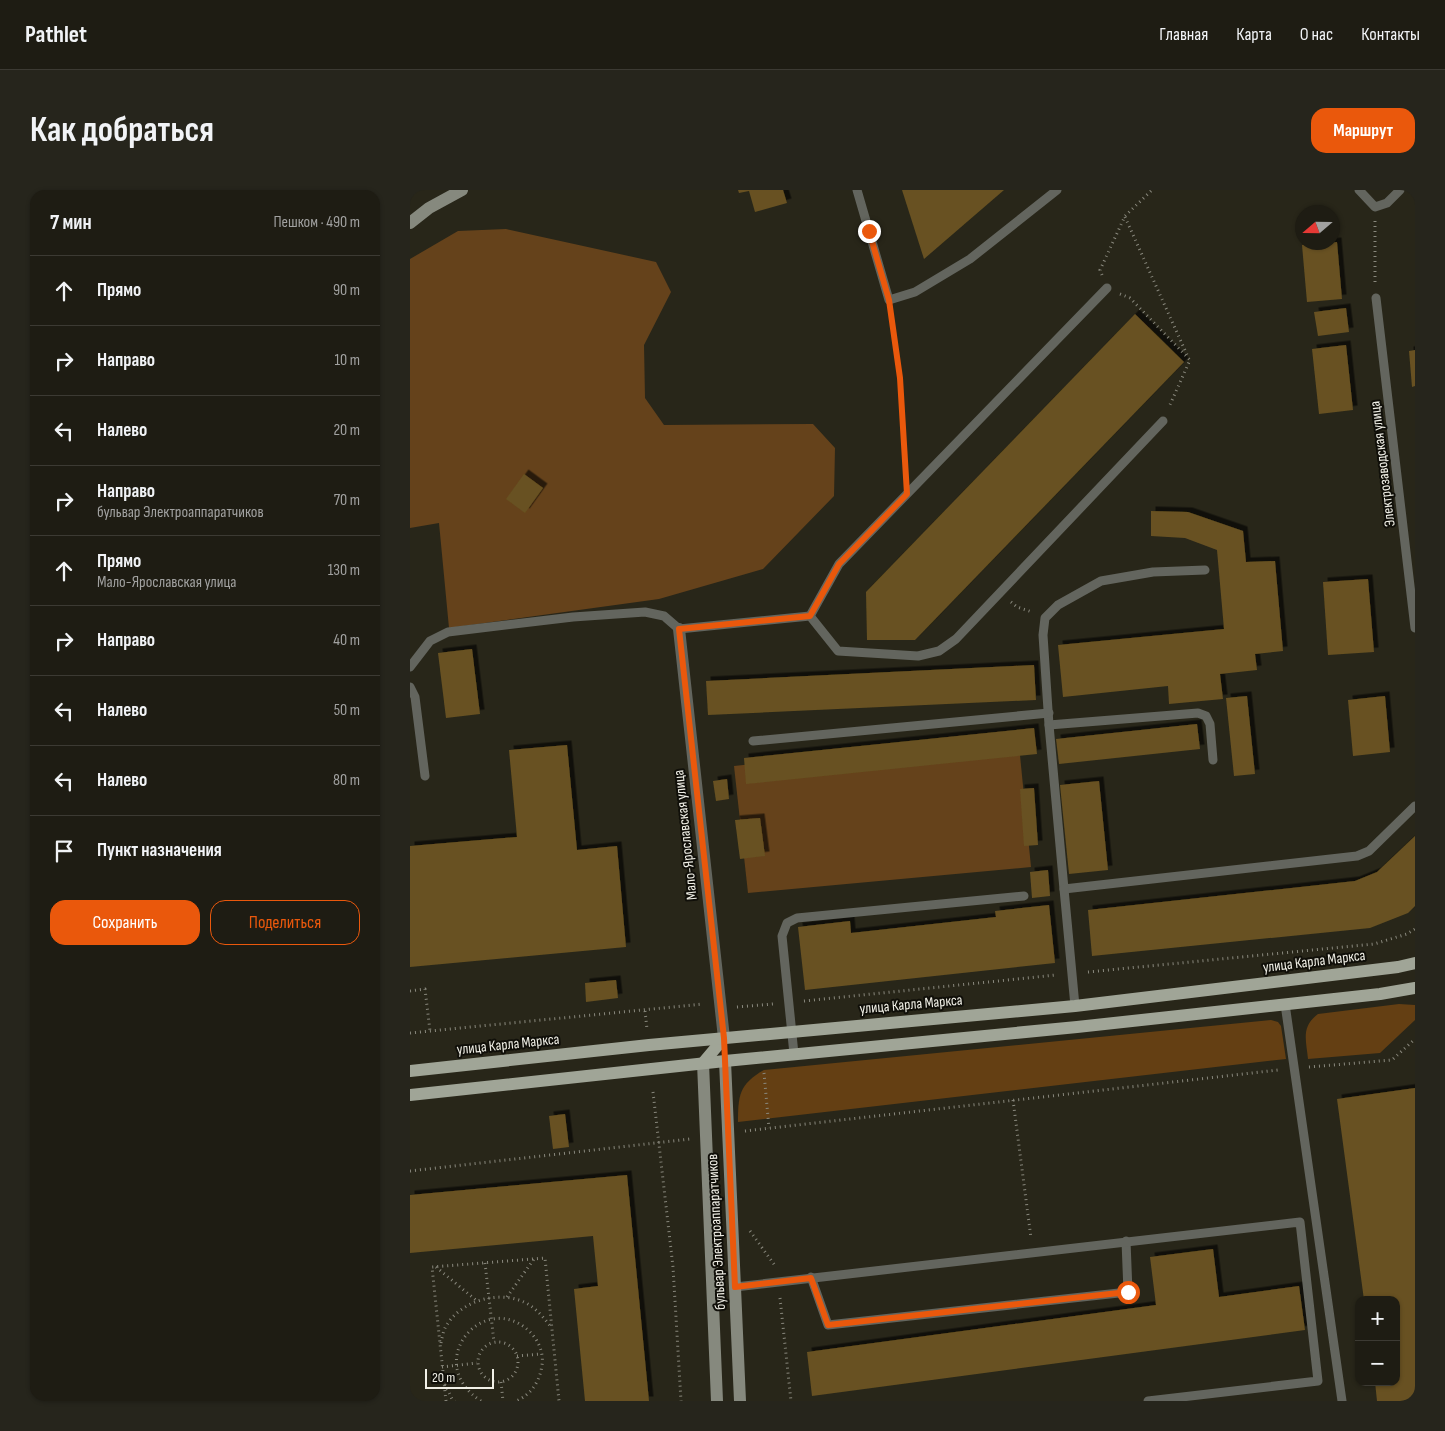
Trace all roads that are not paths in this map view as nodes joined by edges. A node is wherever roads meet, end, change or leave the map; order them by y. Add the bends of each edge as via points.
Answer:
1 (462, 190) edge
2 (857, 190) edge
3 (1057, 190) edge
4 (1359, 190) edge
5 (1400, 190) edge
6 (410, 223) edge
7 (1107, 288) road end
8 (1376, 298) road end
9 (1163, 421) road end
10 (1205, 570) dead end
11 (810, 616) junction
12 (1415, 628) edge
13 (679, 629) junction
14 (410, 668) edge
15 (410, 687) edge
16 (1049, 712) junction
17 (1049, 724) junction
18 (752, 741) dead end
19 (1213, 760) dead end
20 (425, 776) dead end
21 (1415, 806) edge
22 (1064, 889) junction
23 (1024, 896) dead end
24 (1415, 963) edge
25 (1415, 988) edge
26 (1285, 1004) junction
27 (1075, 1006) junction
28 (792, 1031) junction
29 (724, 1038) junction
30 (794, 1054) junction
31 (725, 1061) junction
32 (704, 1063) junction
33 (410, 1071) edge
34 (410, 1095) edge
35 (1126, 1241) junction
36 (811, 1278) junction
37 (735, 1287) junction
38 (717, 1401) edge
39 (740, 1401) edge
40 (1148, 1401) edge
41 (1342, 1401) edge

1 - 6 street
2 - 3 lane via 889,300 915,292 970,259
4 - 5 lane via 1375,207 1387,203
7 - 11 lane via 839,564
8 - 12 lane, Электрозаводская улица
9 - 11 lane via 956,639 939,650 918,656 838,651
10 - 16 lane via 1153,572 1101,581 1058,605 1045,618 1043,635
11 - 13 lane
13 - 14 lane via 664,616 645,612 573,616 448,632 430,641
13 - 29 street, Мало-Ярославская улица
15 - 20 lane via 415,697
16 - 17 lane
16 - 18 lane
17 - 19 lane via 1198,713 1206,716 1210,724
17 - 22 lane
21 - 22 lane via 1369,851 1357,856
22 - 27 lane
23 - 28 lane via 797,918 787,923 782,936
24 - 27 main road, улица Карла Маркса
25 - 26 main road
26 - 30 main road
26 - 41 lane
27 - 28 main road, улица Карла Маркса
28 - 29 main road, улица Карла Маркса
28 - 30 lane
29 - 31 main road
29 - 32 main road
29 - 33 main road, улица Карла Маркса
30 - 31 main road
31 - 32 main road
31 - 37 street, бульвар Электроаппаратчиков
32 - 34 main road
32 - 38 street, бульвар Электроаппаратчиков
35 - 36 lane
35 - 36 lane via 1128,1292 828,1325
35 - 40 lane via 1300,1222 1318,1382
36 - 37 lane
37 - 39 street, бульвар Электроаппаратчиков

